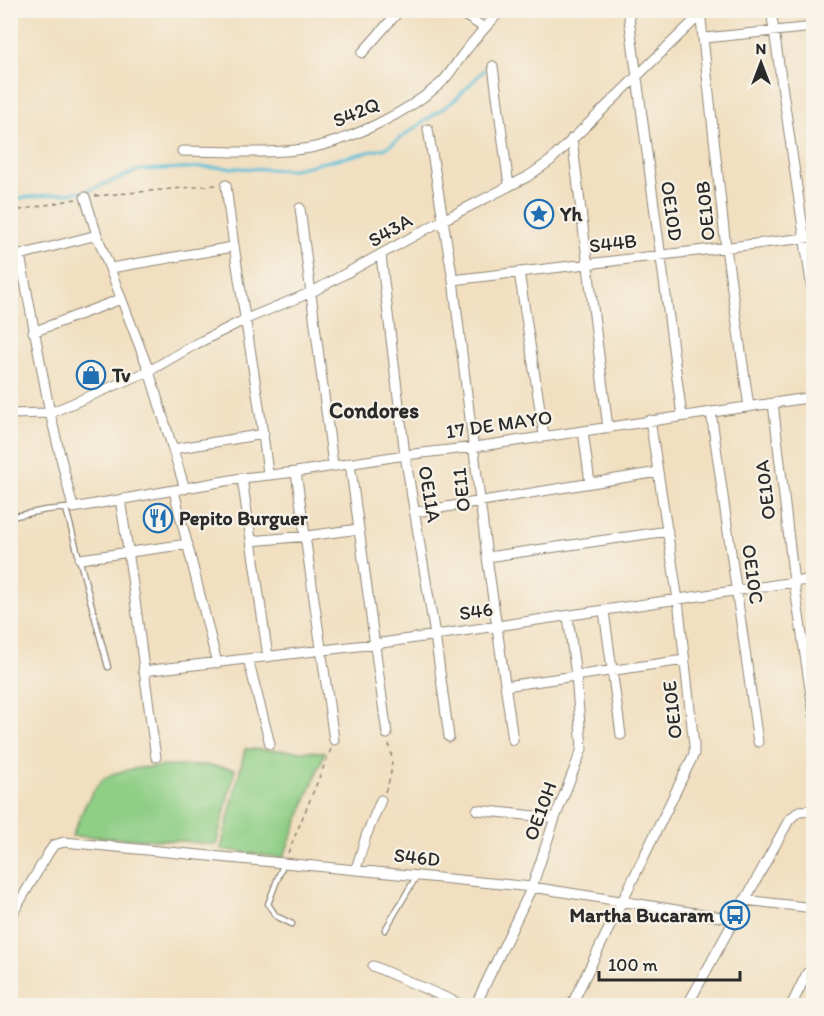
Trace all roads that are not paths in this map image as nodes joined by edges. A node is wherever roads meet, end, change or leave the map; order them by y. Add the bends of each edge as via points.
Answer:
1 (400, 10) edge
2 (456, 10) edge
3 (501, 10) edge
4 (628, 10) edge
5 (771, 10) edge
6 (702, 12) edge
7 (813, 27) edge
8 (485, 28) junction
9 (775, 32) junction
10 (705, 38) junction
11 (362, 53) dead end
12 (492, 66) dead end
13 (636, 76) junction
14 (428, 129) dead end
15 (572, 138) junction
16 (182, 151) dead end
17 (226, 185) road end
18 (509, 186) junction
19 (85, 197) road end
20 (300, 208) dead end
21 (443, 220) junction
22 (97, 235) junction
23 (809, 238) edge
24 (233, 247) junction
25 (726, 248) junction
26 (381, 256) junction
27 (660, 256) junction
28 (587, 265) junction
29 (111, 268) junction
30 (519, 272) junction
31 (453, 280) junction
32 (312, 292) junction
33 (121, 299) junction
34 (813, 303) edge
35 (246, 320) junction
36 (33, 332) junction
37 (149, 371) junction
38 (813, 397) edge
39 (772, 403) junction
40 (749, 407) junction
41 (711, 411) junction
42 (50, 413) junction
43 (10, 414) edge
44 (682, 416) junction
45 (650, 420) junction
46 (608, 428) junction
47 (584, 431) junction
48 (264, 434) junction
49 (544, 435) junction
50 (475, 447) junction
51 (173, 449) junction
52 (405, 455) junction
53 (350, 463) junction
54 (333, 465) junction
55 (296, 472) junction
56 (658, 472) junction
57 (268, 474) junction
58 (242, 478) junction
59 (590, 483) junction
60 (185, 489) junction
61 (174, 491) junction
62 (120, 500) junction
63 (481, 501) junction
64 (70, 508) junction
65 (416, 512) junction
66 (10, 517) edge
67 (359, 529) junction
68 (668, 531) junction
69 (307, 536) junction
70 (251, 541) junction
71 (188, 544) junction
72 (129, 551) junction
73 (486, 557) junction
74 (80, 559) junction
75 (813, 579) edge
76 (794, 582) junction
77 (738, 591) junction
78 (678, 600) junction
79 (604, 611) junction
80 (568, 616) junction
81 (496, 626) junction
82 (435, 635) junction
83 (375, 644) junction
84 (322, 650) junction
85 (268, 657) junction
86 (248, 659) junction
87 (684, 660) junction
88 (217, 663) junction
89 (108, 667) dead end
90 (611, 670) junction
91 (143, 671) junction
92 (576, 676) junction
93 (506, 686) junction
94 (813, 715) edge
95 (387, 734) road end
96 (621, 735) dead end
97 (449, 737) dead end
98 (334, 740) road end
99 (513, 740) dead end
100 (758, 742) dead end
101 (270, 744) dead end
102 (156, 757) dead end
103 (381, 800) road end
104 (477, 810) dead end
105 (813, 810) edge
106 (555, 818) junction
107 (284, 862) junction
108 (356, 869) junction
109 (417, 875) junction
110 (532, 887) junction
111 (744, 900) junction
112 (623, 901) junction
113 (813, 908) edge
114 (10, 918) edge
115 (733, 919) junction
116 (292, 924) dead end
117 (385, 930) dead end
118 (373, 966) dead end
119 (813, 968) edge
120 (465, 1005) edge
121 (475, 1005) edge
122 (571, 1005) edge
123 (687, 1005) edge
124 (791, 1005) edge

1 - 11 street
2 - 8 street
3 - 8 street, S42Q
4 - 13 street, OE10D
5 - 9 street
6 - 10 street, OE10B
6 - 13 street, S43A
7 - 9 street
8 - 16 street, S42Q via 442,82 421,99 345,138 309,148
9 - 10 street
9 - 23 street
10 - 25 street, OE10B
12 - 18 street
13 - 15 street, S43A
13 - 27 street, OE10D
14 - 21 street, OE11
15 - 18 street, S43A via 550,161
15 - 28 street
17 - 24 street
18 - 21 street, S43A
19 - 22 street
20 - 32 street
21 - 26 street, S43A
21 - 31 street, OE11
22 - 29 street
22 - 36 street via 20,255
23 - 25 street, S44B
23 - 34 street
24 - 29 street
24 - 35 street
25 - 27 street, S44B
25 - 40 street, OE10B
26 - 32 street, S43A
26 - 52 street, OE11A
27 - 28 street, S44B
27 - 44 street, OE10D
28 - 30 street, S44B
28 - 46 street
29 - 33 street
30 - 31 street, S44B
30 - 49 street
31 - 50 street, OE11
32 - 35 street, S43A
32 - 54 street
33 - 36 street
33 - 37 street
35 - 37 street, S43A
35 - 48 street
36 - 42 street
37 - 42 street, S43A
37 - 51 street
38 - 39 street, 17 DE MAYO
39 - 40 street, 17 DE MAYO
39 - 76 street, OE10A
40 - 41 street, 17 DE MAYO
41 - 44 street, 17 DE MAYO
41 - 77 street, OE10C
42 - 43 street
42 - 64 street
44 - 45 street, 17 DE MAYO
45 - 46 street, 17 DE MAYO
45 - 56 street, OE10E
46 - 47 street, 17 DE MAYO
47 - 49 street, 17 DE MAYO
47 - 59 street
48 - 51 street
48 - 57 street
49 - 50 street, 17 DE MAYO
50 - 52 street, 17 DE MAYO
50 - 63 street, OE11
51 - 60 street
52 - 53 street, 17 DE MAYO
52 - 65 street, OE11A
53 - 54 street, 17 DE MAYO
53 - 67 street
54 - 55 street, 17 DE MAYO
55 - 57 street, 17 DE MAYO
55 - 69 street
56 - 59 street
56 - 68 street, OE10E
57 - 58 street, 17 DE MAYO
58 - 60 street, 17 DE MAYO
58 - 70 street
59 - 63 street
60 - 61 street, 17 DE MAYO
61 - 62 street, 17 DE MAYO
61 - 71 street
62 - 64 street, 17 DE MAYO
62 - 72 street
63 - 65 street
63 - 73 street, OE11
64 - 66 lane
64 - 74 lane
65 - 82 street, OE11A
67 - 69 street
67 - 83 street
68 - 73 street
68 - 78 street, OE10E
69 - 70 street
69 - 84 street
70 - 85 street
71 - 72 street
71 - 88 street
72 - 74 street
72 - 91 street
73 - 81 street, OE11
74 - 89 lane
75 - 76 street, S46
76 - 77 street, S46
76 - 94 street, OE10A
77 - 78 street, S46
77 - 100 street, OE10C
78 - 79 street, S46
78 - 87 street, OE10E
79 - 80 street, S46
79 - 90 street
80 - 81 street, S46
80 - 92 street, OE10H
81 - 82 street, S46
81 - 93 street, OE11
82 - 83 street, S46
82 - 97 street, OE11A
83 - 84 street, S46
83 - 95 street
84 - 85 street, S46
84 - 98 street
85 - 86 street, S46
86 - 88 street, S46
86 - 101 street
87 - 90 street
87 - 112 street, OE10E via 694,754
88 - 91 street, S46
90 - 92 street
90 - 96 street
91 - 102 street
92 - 93 street
92 - 106 street, OE10H via 582,750
93 - 99 street, OE11
103 - 108 street
104 - 106 street
105 - 111 street via 799,812 789,820
106 - 110 street, OE10H
107 - 108 street, S46D
107 - 114 street, S46D via 64,842 54,845 49,852
107 - 116 lane via 268,904 276,916
108 - 109 street, S46D
109 - 110 street, S46D
109 - 117 lane
110 - 112 street, S46D
110 - 121 street, OE10H
111 - 113 street
111 - 115 street
112 - 115 street, S46D
112 - 122 street, OE10E
115 - 123 street
118 - 120 street
119 - 124 street

